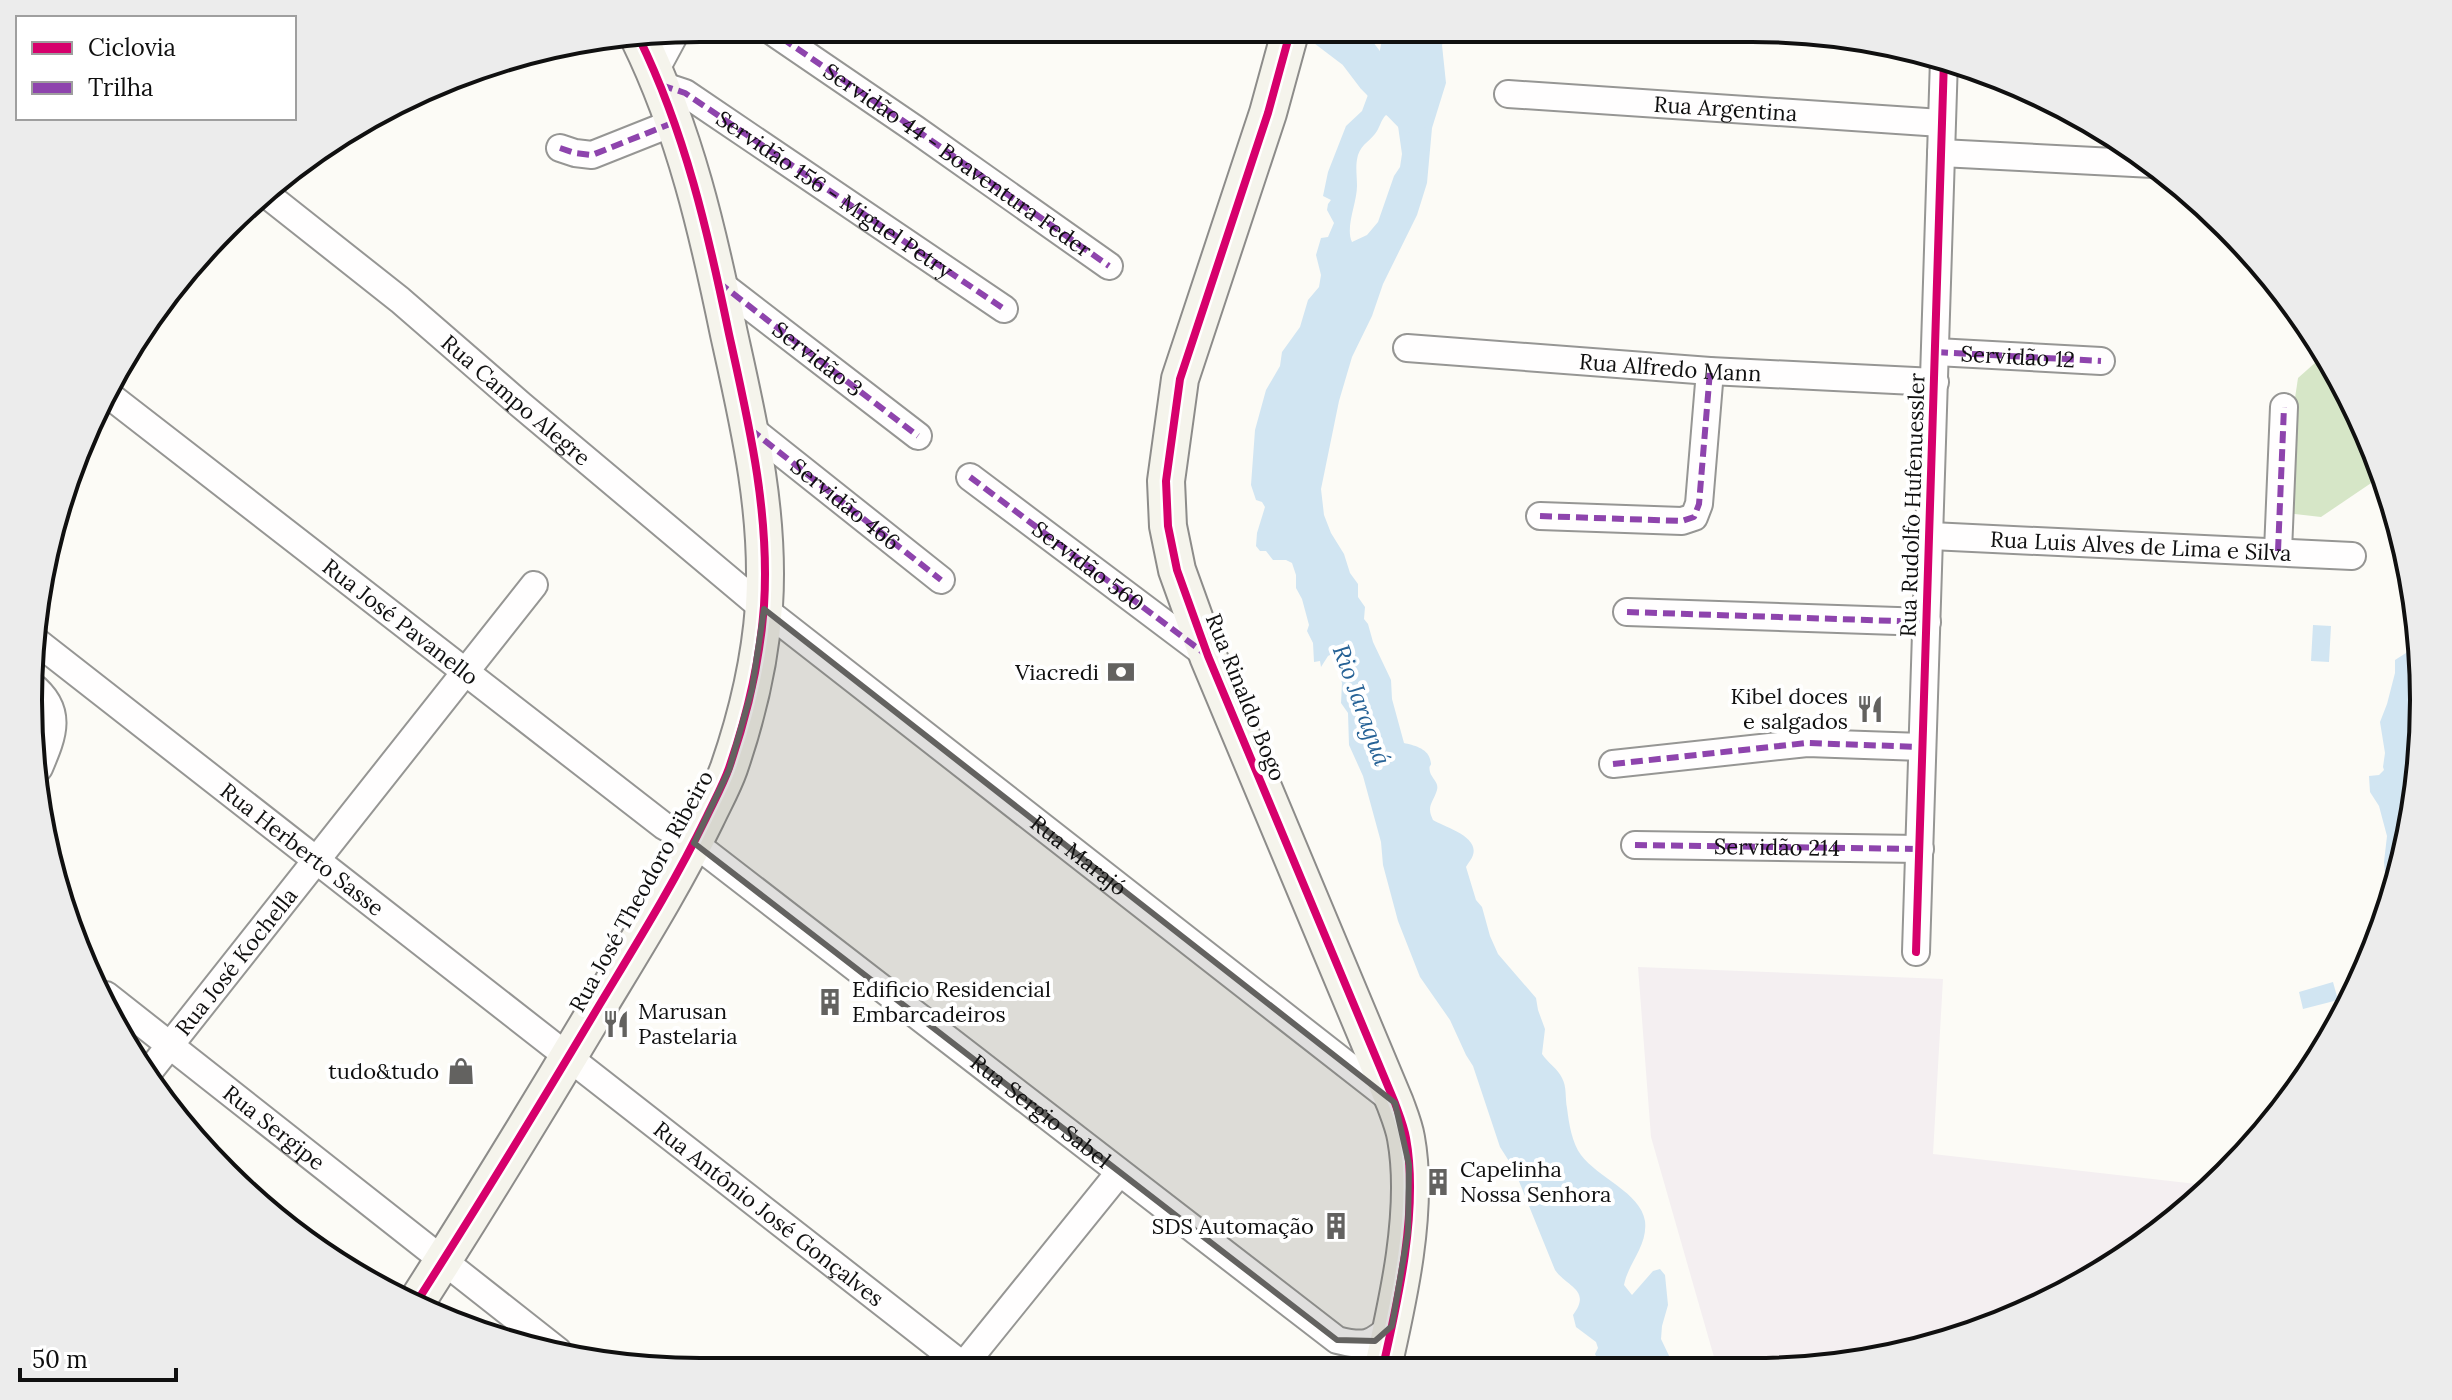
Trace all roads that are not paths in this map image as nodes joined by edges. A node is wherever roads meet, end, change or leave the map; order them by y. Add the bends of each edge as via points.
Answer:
1 (788, 42) edge
2 (1287, 42) edge
3 (672, 43) edge
4 (642, 45) edge
5 (1943, 71) edge
6 (658, 78) junction
7 (1508, 94) dead end
8 (675, 122) junction
9 (1941, 123) junction
10 (560, 148) dead end
11 (1941, 153) junction
12 (2132, 163) edge
13 (273, 199) edge
14 (1109, 266) dead end
15 (718, 282) junction
16 (1004, 309) dead end
17 (1407, 348) dead end
18 (1936, 352) junction
19 (2101, 361) dead end
20 (1710, 371) junction
21 (1935, 382) junction
22 (115, 400) edge
23 (2284, 407) dead end
24 (750, 428) junction
25 (918, 436) dead end
26 (970, 477) dead end
27 (1540, 516) dead end
28 (1931, 536) junction
29 (2278, 551) junction
30 (2352, 556) dead end
31 (941, 580) dead end
32 (534, 585) dead end
33 (764, 609) junction
34 (1627, 612) dead end
35 (1927, 622) junction
36 (44, 647) edge
37 (1208, 656) junction
38 (465, 672) junction
39 (42, 697) edge
40 (1922, 747) junction
41 (44, 755) edge
42 (1613, 764) dead end
43 (694, 843) junction
44 (1635, 845) dead end
45 (1920, 849) junction
46 (316, 860) junction
47 (1916, 952) dead end
48 (117, 1004) edge
49 (169, 1046) junction
50 (568, 1058) junction
51 (153, 1066) edge
52 (1395, 1103) junction
53 (1119, 1173) junction
54 (443, 1261) junction
55 (421, 1295) edge
56 (1392, 1326) junction
57 (542, 1339) edge
58 (950, 1358) edge
59 (973, 1358) edge
60 (1385, 1358) edge

1 - 14 street, Servidão 44 - Boaventura Feder
2 - 37 main road, Rua Rinaldo Bogo via 1180,379 1171,436 1168,526 1177,570
3 - 6 street
4 - 6 main road, Rua José Theodoro Ribeiro
5 - 9 street, Rua Rudolfo Hufenuessler
6 - 8 main road, Rua José Theodoro Ribeiro
6 - 16 street, Servidão 156 - Miguel Petry
7 - 9 street, Rua Argentina
8 - 10 street via 592,155
8 - 15 main road, Rua José Theodoro Ribeiro
9 - 11 street, Rua Rudolfo Hufenuessler
11 - 12 street
11 - 18 street, Rua Rudolfo Hufenuessler
13 - 33 street, Rua Campo Alegre via 400,300
15 - 24 main road, Rua José Theodoro Ribeiro
15 - 25 street, Servidão 3
17 - 20 street, Rua Alfredo Mann
18 - 19 street, Servidão 12
18 - 21 street, Rua Rudolfo Hufenuessler
20 - 21 street, Rua Alfredo Mann
20 - 27 street via 1694,517 1682,521
21 - 28 street, Rua Rudolfo Hufenuessler
22 - 38 street, Rua José Pavanello
23 - 29 street
24 - 31 street, Servidão 466
24 - 33 main road, Rua José Theodoro Ribeiro via 762,497
26 - 37 street, Servidão 560
28 - 29 street, Rua Luis Alves de Lima e Silva
28 - 35 street, Rua Rudolfo Hufenuessler
29 - 30 street, Rua Luis Alves de Lima e Silva
32 - 38 street, Rua José Kochella
33 - 43 main road, Rua José Theodoro Ribeiro via 752,689 729,770
33 - 52 street, Rua Marajó
34 - 35 street
35 - 40 street, Rua Rudolfo Hufenuessler
36 - 46 street, Rua Herberto Sasse
37 - 52 main road, Rua Rinaldo Bogo
38 - 43 street, Rua José Pavanello via 664,826
38 - 46 street, Rua José Kochella
39 - 41 street via 51,707 53,735
40 - 42 street via 1807,743
40 - 45 street, Rua Rudolfo Hufenuessler
43 - 50 main road, Rua José Theodoro Ribeiro
43 - 53 street, Rua Sergio Sabel
44 - 45 street, Servidão 214
45 - 47 street, Rua Rudolfo Hufenuessler
46 - 49 street, Rua José Kochella
46 - 50 street, Rua Herberto Sasse
48 - 49 street, Rua Sergipe
49 - 51 street, Rua José Kochella
49 - 54 street, Rua Sergipe
50 - 54 main road, Rua José Theodoro Ribeiro
50 - 58 street, Rua Antônio José Gonçalves
52 - 56 main road, Rua Rinaldo Bogo via 1409,1165 1408,1232
53 - 56 street, Rua Sergio Sabel via 1337,1340 1358,1345 1375,1341
53 - 59 street
54 - 55 main road, Rua José Theodoro Ribeiro
54 - 57 street, Rua Sergipe
56 - 60 main road, Rua Rinaldo Bogo

